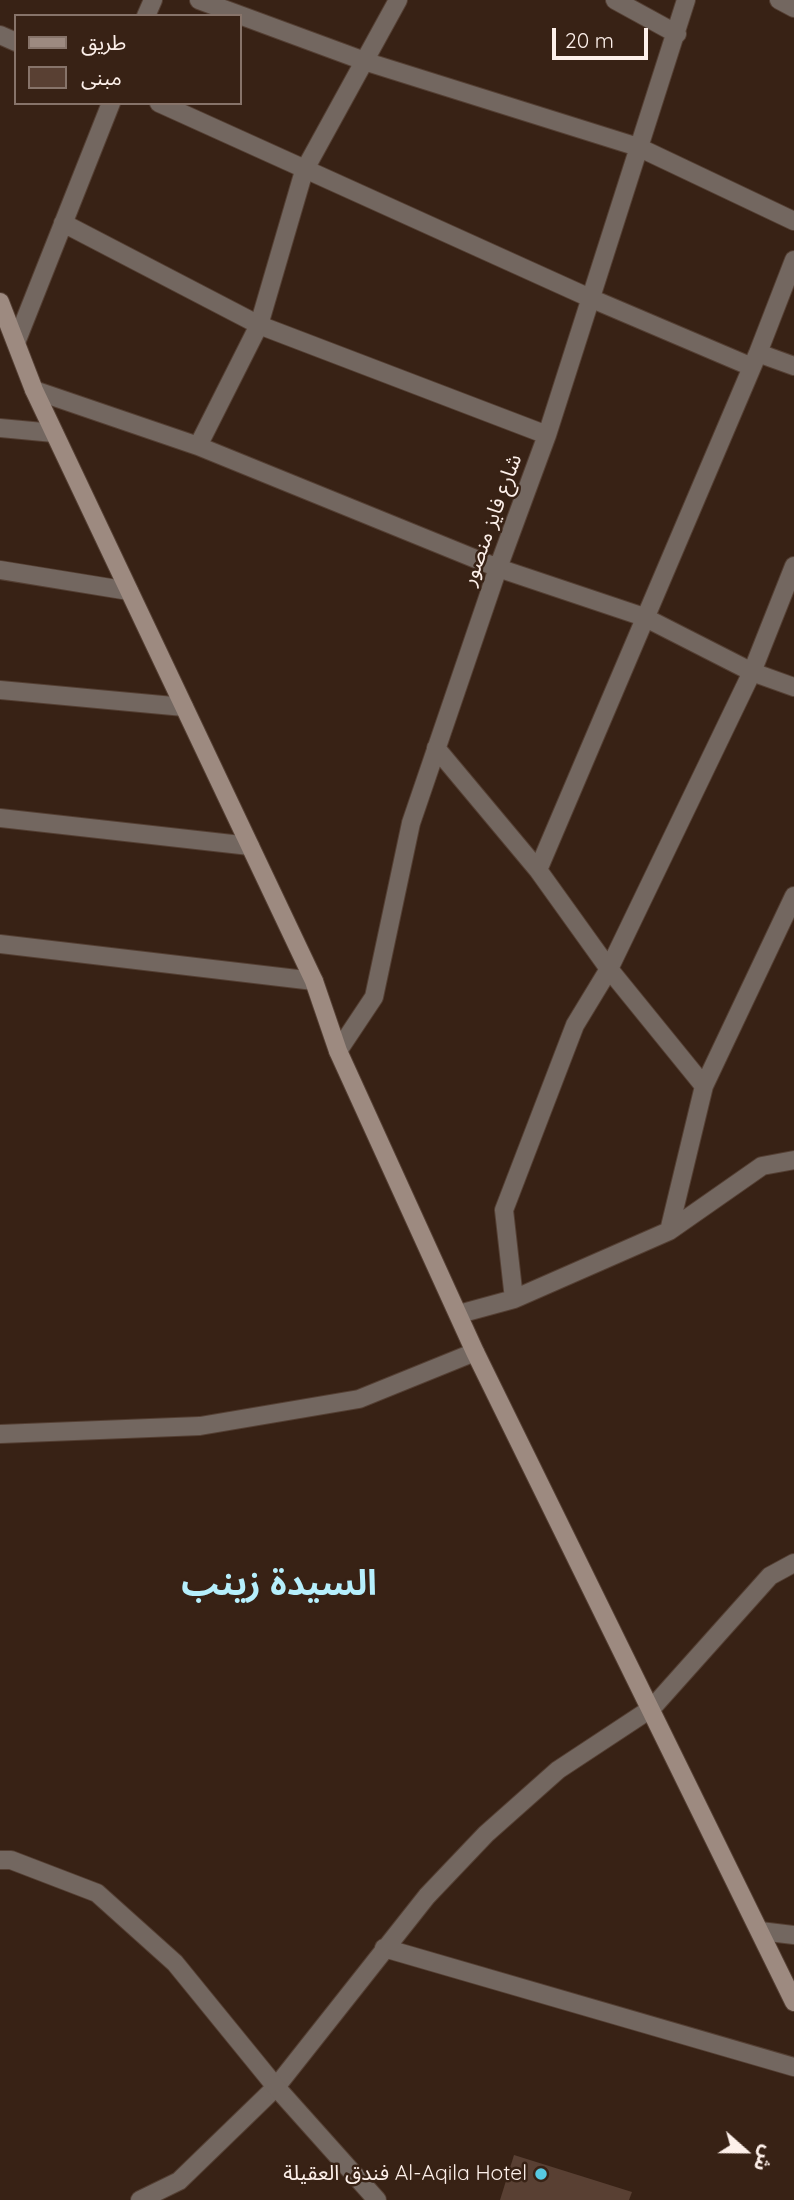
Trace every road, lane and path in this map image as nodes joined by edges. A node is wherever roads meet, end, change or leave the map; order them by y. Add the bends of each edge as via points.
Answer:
1 (200, 0) edge
2 (398, 0) edge
3 (615, 0) edge
4 (686, 0) edge
5 (779, 0) edge
6 (794, 8) edge
7 (238, 14) edge
8 (242, 16) edge
9 (677, 34) junction
10 (367, 62) junction
11 (110, 105) edge
12 (163, 105) edge
13 (638, 147) junction
14 (304, 171) junction
15 (794, 221) edge
16 (63, 223) junction
17 (794, 260) edge
18 (590, 298) junction
19 (0, 302) edge
20 (259, 325) junction
21 (11, 338) edge
22 (755, 360) junction
23 (794, 366) edge
24 (34, 390) junction
25 (0, 428) edge
26 (54, 433) junction
27 (547, 435) junction
28 (198, 446) junction
29 (794, 566) edge
30 (498, 568) junction
31 (0, 570) edge
32 (129, 591) junction
33 (644, 617) junction
34 (751, 672) junction
35 (794, 687) edge
36 (0, 690) edge
37 (184, 707) junction
38 (436, 748) junction
39 (0, 818) edge
40 (250, 846) junction
41 (538, 870) junction
42 (794, 896) edge
43 (0, 944) edge
44 (609, 969) junction
45 (314, 981) junction
46 (338, 1051) junction
47 (704, 1086) junction
48 (794, 1160) edge
49 (670, 1231) junction
50 (513, 1299) junction
51 (459, 1314) junction
52 (475, 1352) junction
53 (0, 1434) edge
54 (794, 1563) edge
55 (652, 1708) junction
56 (0, 1860) edge
57 (760, 1931) junction
58 (794, 1935) edge
59 (384, 1948) junction
60 (794, 2002) edge
61 (794, 2067) edge
62 (276, 2087) junction
63 (140, 2200) edge
64 (377, 2200) edge

1 - 7 street
2 - 10 street
3 - 9 street
4 - 9 street, شارع فايز منصور
5 - 6 street
8 - 10 street
9 - 13 street, شارع فايز منصور
10 - 13 street
10 - 14 street
11 - 16 street
12 - 14 street
13 - 15 street
13 - 18 street, شارع فايز منصور
14 - 18 street
14 - 20 street
16 - 20 street
16 - 21 street
17 - 22 street
18 - 22 street
18 - 27 street, شارع فايز منصور
19 - 21 main road
20 - 27 street
20 - 28 street
21 - 24 main road
22 - 23 street
22 - 33 street
24 - 26 main road
24 - 28 street
25 - 26 street
26 - 32 main road
27 - 30 street, شارع فايز منصور
28 - 30 street
29 - 34 street
30 - 33 street
30 - 38 street, شارع فايز منصور
31 - 32 street
32 - 37 main road
33 - 34 street
33 - 41 street
34 - 35 street
34 - 44 street
36 - 37 street
37 - 40 main road
38 - 41 street
38 - 46 street, شارع فايز منصور via 411,823 374,997
39 - 40 street
40 - 45 main road
41 - 44 street
42 - 47 street
43 - 45 street
44 - 47 street
44 - 50 street via 575,1026 504,1210
45 - 46 main road
46 - 51 main road
47 - 49 street
48 - 49 street via 762,1166
49 - 50 street
50 - 51 street
51 - 52 main road
52 - 53 street via 359,1399 201,1426
52 - 55 main road
54 - 55 street via 770,1576
55 - 57 main road
55 - 59 street via 558,1770 496,1825
56 - 62 street via 11,1860 97,1893 175,1963
57 - 58 street
57 - 60 main road
59 - 61 street
59 - 62 street
62 - 63 street via 180,2181
62 - 64 street

